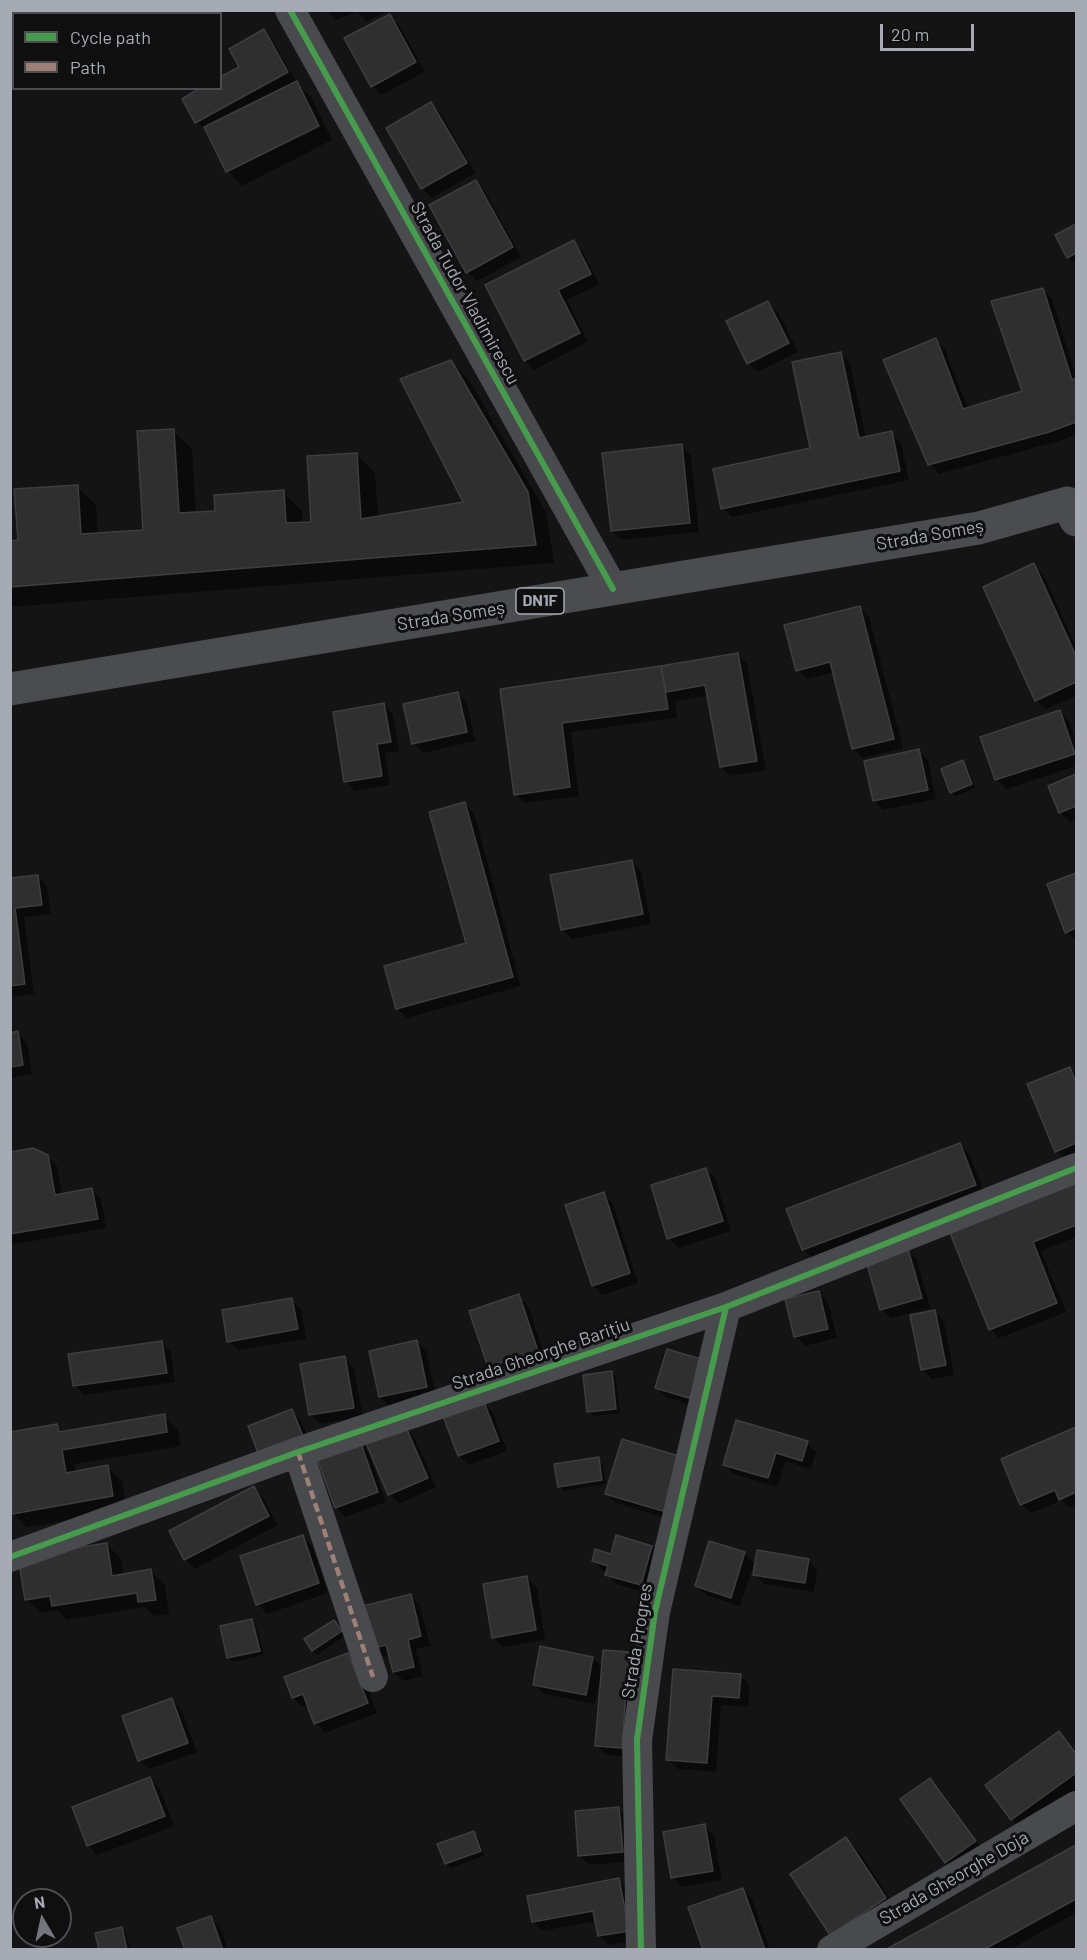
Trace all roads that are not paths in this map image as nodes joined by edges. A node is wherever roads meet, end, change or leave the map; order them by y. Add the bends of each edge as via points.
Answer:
1 (290, 10) edge
2 (1072, 511) edge
3 (613, 589) junction
4 (10, 689) edge
5 (1077, 1168) edge
6 (726, 1307) junction
7 (298, 1452) junction
8 (10, 1557) edge
9 (373, 1677) dead end
10 (1077, 1806) edge
11 (641, 1950) edge
12 (832, 1950) edge

1 - 3 street, Strada Tudor Vladimirescu
2 - 3 main road, Strada Someș / DN1F
3 - 4 main road, Strada Someș / DN1F
5 - 6 street, Strada Gheorghe Barițiu
6 - 7 street, Strada Gheorghe Barițiu
6 - 11 street, Strada Progres via 655,1612 637,1740
7 - 8 street, Strada Gheorghe Barițiu
7 - 9 street
10 - 12 street, Strada Gheorghe Doja

